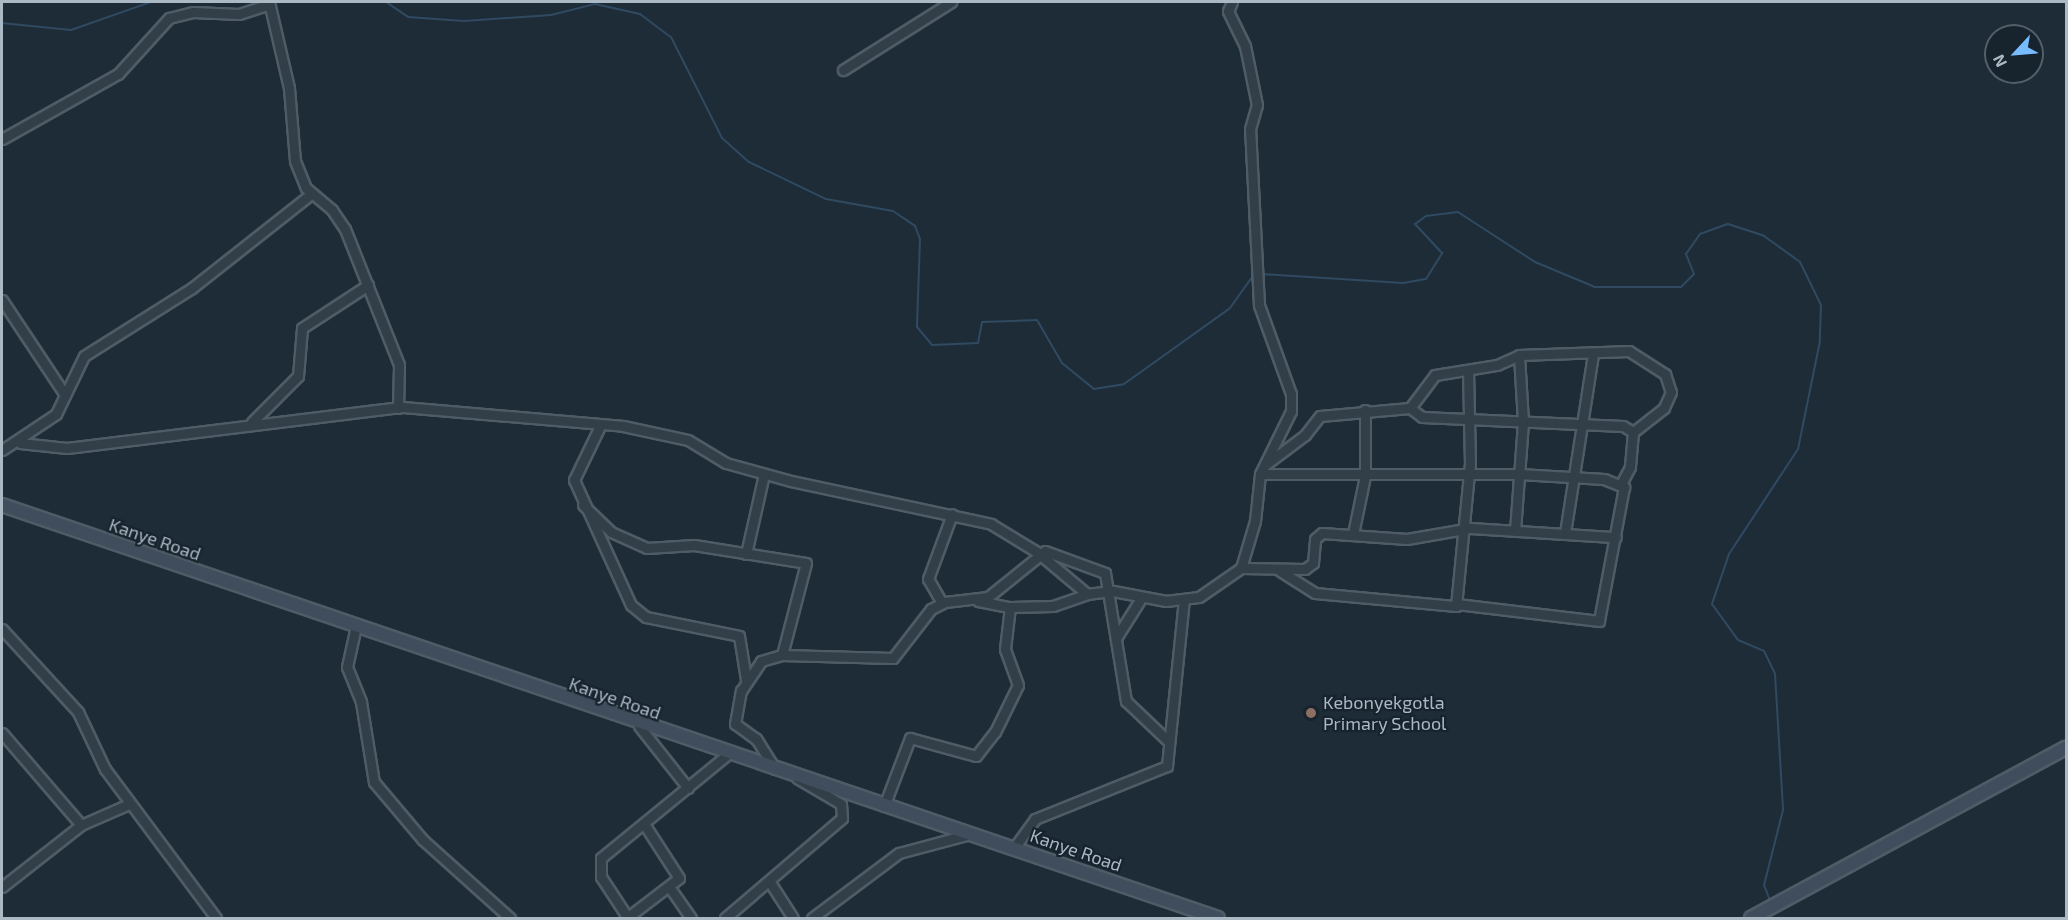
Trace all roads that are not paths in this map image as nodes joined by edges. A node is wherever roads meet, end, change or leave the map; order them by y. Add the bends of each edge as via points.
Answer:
1 (951, 2) edge
2 (1222, 2) edge
3 (269, 3) edge
4 (1230, 6) edge
5 (843, 70) dead end
6 (2, 139) edge
7 (311, 194) junction
8 (368, 285) junction
9 (2, 300) edge
10 (1519, 355) junction
11 (1593, 355) junction
12 (1468, 371) junction
13 (65, 395) junction
14 (398, 408) junction
15 (1410, 408) junction
16 (1365, 410) junction
17 (1471, 419) junction
18 (1523, 421) junction
19 (252, 422) junction
20 (1287, 422) junction
21 (1584, 424) junction
22 (600, 426) junction
23 (1633, 432) junction
24 (1281, 436) junction
25 (1299, 436) junction
26 (20, 442) junction
27 (2, 450) edge
28 (1262, 470) junction
29 (764, 474) junction
30 (1519, 474) junction
31 (1365, 476) junction
32 (1468, 476) junction
33 (1575, 478) junction
34 (1621, 484) junction
35 (578, 499) junction
36 (2, 505) edge
37 (952, 514) junction
38 (1460, 528) junction
39 (1515, 531) junction
40 (1565, 533) junction
41 (1353, 534) junction
42 (1616, 537) junction
43 (1037, 552) junction
44 (746, 554) junction
45 (1240, 568) junction
46 (1280, 571) junction
47 (1108, 592) junction
48 (1087, 594) junction
49 (1140, 600) junction
50 (1184, 600) junction
51 (978, 601) junction
52 (942, 603) junction
53 (1457, 604) junction
54 (1010, 607) junction
55 (356, 626) junction
56 (2, 629) edge
57 (1116, 638) junction
58 (782, 655) junction
59 (746, 679) junction
60 (639, 726) junction
61 (2, 733) edge
62 (1168, 741) junction
63 (2067, 748) edge
64 (728, 754) junction
65 (775, 769) junction
66 (795, 776) junction
67 (688, 788) junction
68 (129, 804) junction
69 (884, 806) junction
70 (644, 824) junction
71 (81, 825) junction
72 (970, 834) junction
73 (1014, 848) junction
74 (771, 884) junction
75 (2, 887) edge
76 (670, 888) junction
77 (1753, 917) edge
78 (216, 918) edge
79 (510, 918) edge
80 (628, 918) edge
81 (691, 918) edge
82 (725, 918) edge
83 (793, 918) edge
84 (812, 918) edge
85 (1218, 918) edge

1 - 5 street
2 - 4 street
3 - 6 street via 239,14 193,12 170,18 118,74
3 - 7 street via 289,88 295,161
4 - 20 street via 1245,46 1257,105 1250,115 1254,254 1259,305 1291,394
7 - 8 street via 338,217
7 - 13 street via 192,288 84,356
8 - 14 street via 399,365
8 - 19 street via 302,328 297,376
9 - 13 street
10 - 11 street
10 - 12 street
10 - 18 street
11 - 21 street
11 - 23 street via 1633,352 1670,380 1667,405
12 - 15 street via 1429,378
12 - 17 street
13 - 26 street via 56,414
14 - 19 street
14 - 22 street
15 - 16 street
15 - 17 street via 1422,417
16 - 25 street via 1320,416
16 - 31 street
17 - 18 street
17 - 32 street
18 - 21 street
18 - 30 street
19 - 26 street via 67,448
20 - 24 street
20 - 25 street
21 - 23 street
21 - 33 street
22 - 29 street via 688,440 726,463
22 - 35 street via 577,467
23 - 34 street via 1630,467
24 - 25 street
24 - 28 street
25 - 28 street
26 - 27 street
28 - 31 street
28 - 45 street via 1255,521
29 - 37 street
29 - 44 street
30 - 32 street
30 - 33 street
30 - 39 street
31 - 32 street
31 - 41 street
32 - 38 street
33 - 34 street
33 - 40 street
34 - 42 street via 1625,492
35 - 44 street via 612,532 647,548 694,545
35 - 59 street via 636,612 738,636
36 - 55 main road, Kanye Road
37 - 43 street via 991,524
37 - 52 street via 928,579
38 - 39 street
38 - 41 street via 1407,539
38 - 53 street
39 - 40 street
40 - 42 street
41 - 46 street via 1319,534 1312,565
42 - 53 street via 1604,614 1597,622
43 - 47 street via 1099,567
43 - 48 street
43 - 51 street via 1012,579
44 - 58 street via 807,566
45 - 46 street
45 - 50 street via 1225,583
46 - 53 street via 1315,593 1450,608
47 - 48 street
47 - 49 street
47 - 57 street
48 - 54 street via 1059,605
49 - 50 street
49 - 57 street
50 - 62 street
51 - 52 street
51 - 54 street
52 - 58 street via 925,614 890,659
54 - 69 street via 1005,649 1018,685 995,732 976,756 910,738
55 - 60 main road, Kanye Road
55 - 79 street via 346,666 361,702 378,789 423,840
56 - 68 street via 78,712 105,769
57 - 62 street via 1126,701
58 - 59 street via 767,657
59 - 65 street via 735,724 756,739
60 - 64 main road, Kanye Road
60 - 67 street
61 - 71 street
62 - 73 street via 1165,767 1035,819
63 - 77 main road
64 - 65 main road, Kanye Road
64 - 67 street
65 - 66 main road, Kanye Road
66 - 69 main road, Kanye Road
66 - 74 street via 841,804 845,813
67 - 70 street
68 - 71 street
68 - 78 street
69 - 72 main road, Kanye Road
70 - 76 street via 680,873
70 - 80 street via 601,858 601,877
71 - 75 street
72 - 73 main road, Kanye Road
72 - 84 street via 899,853
73 - 85 main road, Kanye Road
74 - 82 street
74 - 83 street
76 - 80 street
76 - 81 street

